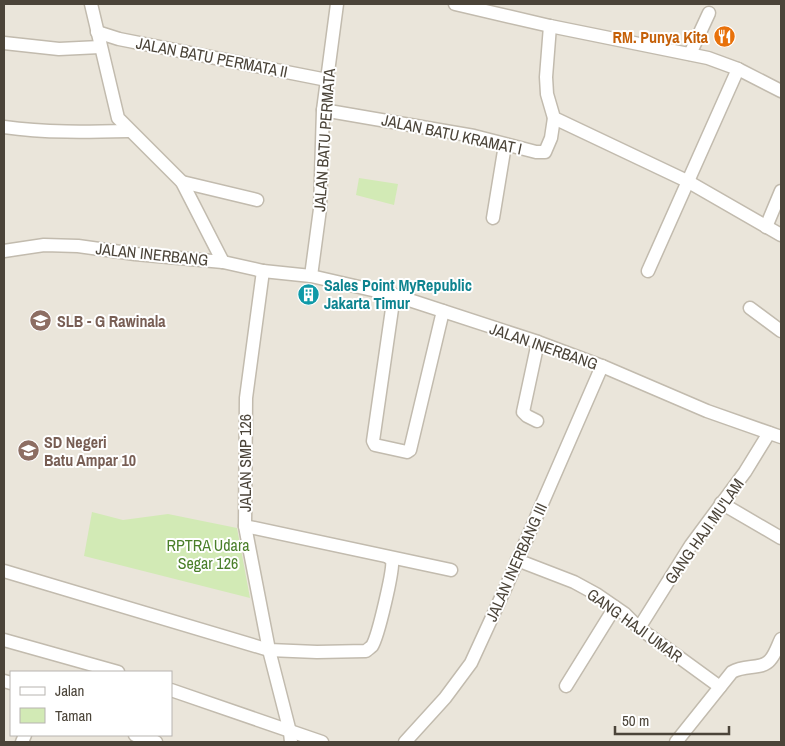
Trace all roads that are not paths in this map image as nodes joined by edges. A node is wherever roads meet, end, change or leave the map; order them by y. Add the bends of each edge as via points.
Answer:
1 (91, 4) edge
2 (337, 4) edge
3 (455, 4) edge
4 (709, 13) dead end
5 (550, 26) junction
6 (97, 32) junction
7 (4, 43) edge
8 (100, 48) junction
9 (690, 54) junction
10 (738, 68) junction
11 (326, 80) junction
12 (781, 90) edge
13 (323, 110) junction
14 (554, 118) junction
15 (4, 127) edge
16 (130, 131) junction
17 (506, 145) junction
18 (687, 181) junction
19 (182, 182) junction
20 (781, 191) edge
21 (257, 200) dead end
22 (493, 218) dead end
23 (766, 227) junction
24 (781, 236) edge
25 (4, 251) edge
26 (223, 262) junction
27 (264, 271) junction
28 (648, 271) dead end
29 (311, 276) junction
30 (394, 295) junction
31 (750, 308) dead end
32 (443, 311) junction
33 (781, 331) edge
34 (538, 342) junction
35 (602, 366) junction
36 (537, 422) dead end
37 (775, 435) edge
38 (721, 503) junction
39 (244, 526) junction
40 (781, 538) edge
41 (388, 558) junction
42 (517, 560) junction
43 (451, 570) dead end
44 (4, 571) edge
45 (616, 607) junction
46 (639, 628) junction
47 (781, 639) edge
48 (4, 640) edge
49 (269, 650) junction
50 (114, 671) edge
51 (566, 686) dead end
52 (720, 688) junction
53 (172, 690) edge
54 (138, 736) edge
55 (290, 737) edge
56 (156, 742) edge
57 (322, 742) edge
58 (405, 742) edge
59 (676, 742) edge

1 - 6 street
2 - 11 street, JALAN BATU PERMATA
3 - 5 street
4 - 9 street
5 - 9 street
5 - 14 street, JALAN BATU KRAMAT I via 546,77
6 - 8 street
6 - 11 street, JALAN BATU PERMATA II
7 - 8 street via 59,49
8 - 16 street via 118,118
9 - 10 street
10 - 12 street
10 - 18 street
11 - 13 street, JALAN BATU PERMATA
13 - 17 street, JALAN BATU KRAMAT I via 474,136
13 - 29 street, JALAN BATU PERMATA via 320,209
14 - 17 street, JALAN BATU KRAMAT I via 545,152
14 - 18 street
15 - 16 street via 74,133
16 - 19 street
17 - 22 street
18 - 23 street
18 - 28 street
19 - 21 street
19 - 26 street
20 - 23 street
23 - 24 street
25 - 26 street, JALAN INERBANG via 44,245 78,246
26 - 27 street, JALAN INERBANG
27 - 29 street, JALAN INERBANG
27 - 39 street, JALAN SMP 126 via 246,398
29 - 30 street, JALAN INERBANG
30 - 32 street, JALAN INERBANG
30 - 32 street via 373,440 375,445 410,450
31 - 33 street
32 - 34 street, JALAN INERBANG
34 - 35 street, JALAN INERBANG
34 - 36 street via 523,412
35 - 37 street, JALAN INERBANG via 707,411
35 - 42 street, JALAN INERBANG III
37 - 38 street, GANG HAJI MU'LAM
38 - 40 street
38 - 46 street, GANG HAJI MU'LAM
39 - 41 street
39 - 49 street, JALAN SMP 126
41 - 43 street
41 - 49 street via 392,562 391,574 372,646 366,651
42 - 45 street, GANG HAJI UMAR via 586,588
42 - 58 street, JALAN INERBANG III via 471,663
44 - 49 street
45 - 46 street, GANG HAJI UMAR
45 - 51 street
46 - 52 street, GANG HAJI UMAR
47 - 52 street via 763,666 738,668
48 - 50 street
49 - 55 street, JALAN SMP 126
52 - 59 street
53 - 55 street via 277,726
54 - 56 street
55 - 57 street

